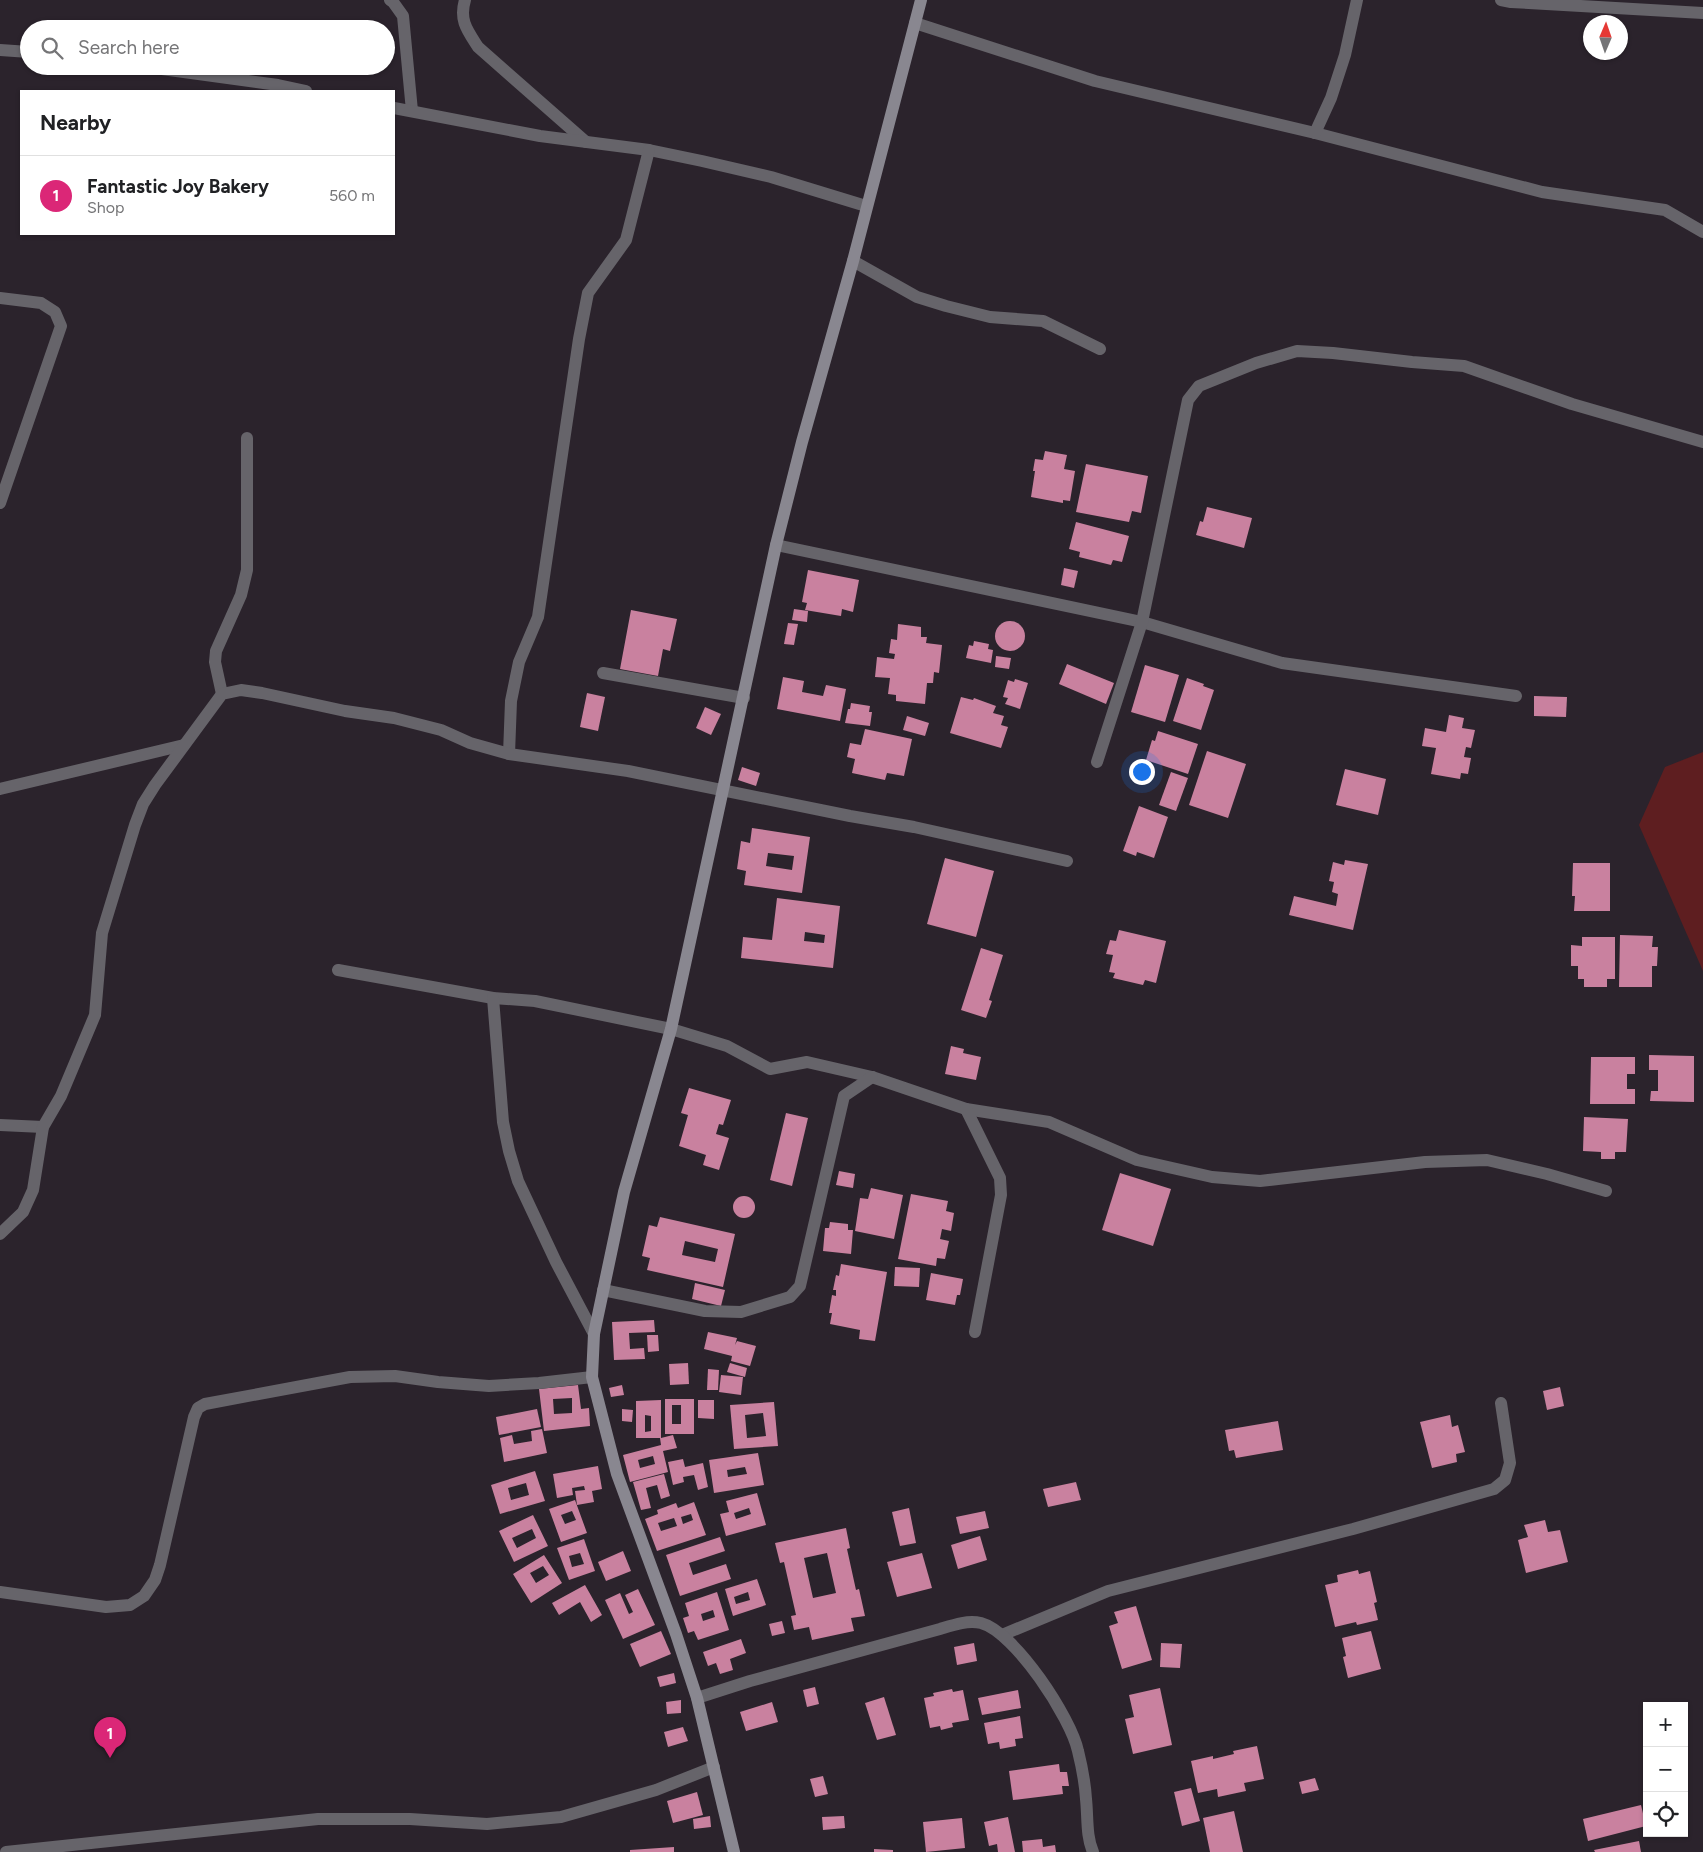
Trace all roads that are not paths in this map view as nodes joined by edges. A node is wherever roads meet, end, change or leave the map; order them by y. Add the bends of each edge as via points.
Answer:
1 (390, 0) edge
2 (465, 0) edge
3 (921, 0) edge
4 (1357, 0) edge
5 (1500, 0) edge
6 (1703, 13) edge
7 (915, 23) junction
8 (0, 50) edge
9 (20, 51) edge
10 (205, 75) edge
11 (301, 90) edge
12 (395, 108) edge
13 (412, 111) junction
14 (1315, 133) junction
15 (586, 142) junction
16 (649, 150) junction
17 (866, 206) junction
18 (1703, 232) edge
19 (853, 261) junction
20 (0, 298) edge
21 (1100, 349) dead end
22 (247, 438) dead end
23 (1703, 442) edge
24 (0, 503) edge
25 (776, 545) junction
26 (1142, 622) junction
27 (603, 673) dead end
28 (222, 694) junction
29 (1516, 696) dead end
30 (744, 698) junction
31 (184, 745) junction
32 (509, 754) junction
33 (1097, 762) dead end
34 (0, 789) edge
35 (723, 790) junction
36 (1067, 861) dead end
37 (338, 970) dead end
38 (493, 998) junction
39 (670, 1029) junction
40 (872, 1077) junction
41 (966, 1109) junction
42 (0, 1125) edge
43 (43, 1127) junction
44 (1606, 1191) dead end
45 (0, 1234) edge
46 (603, 1290) junction
47 (975, 1332) dead end
48 (594, 1334) junction
49 (592, 1377) junction
50 (1501, 1402) dead end
51 (0, 1592) edge
52 (1002, 1635) junction
53 (697, 1698) junction
54 (714, 1767) junction
55 (6, 1852) edge
56 (734, 1852) edge
57 (1093, 1852) edge

1 - 13 street via 403,16
2 - 15 street via 461,12 467,31 478,47
3 - 7 street
4 - 14 street via 1345,55
5 - 6 street
7 - 14 street via 1095,81
7 - 17 street
8 - 9 street
10 - 11 street
12 - 13 street
13 - 15 street
14 - 18 street via 1542,192 1665,210
15 - 16 street
16 - 17 street via 771,177
16 - 32 street via 626,240 588,293 538,617 519,662 511,700
17 - 19 street
19 - 21 street via 917,297 990,317 1043,321
19 - 25 street
20 - 24 street via 41,303 55,312 61,326
22 - 28 street via 247,570 241,595 216,651 215,662
23 - 26 street via 1572,404 1464,366 1297,351 1256,363 1199,386 1188,400
25 - 26 street
25 - 30 street
26 - 29 street via 1282,663
26 - 33 street
27 - 30 street
28 - 31 street
28 - 32 street via 241,690 394,718 441,730 470,743
30 - 35 street
31 - 34 street
31 - 43 street via 143,804 135,825 102,933 95,1015 62,1096
32 - 35 street via 628,771
35 - 36 street
35 - 39 street
37 - 38 street
38 - 39 street via 535,1000
38 - 48 street via 503,1122 509,1151 522,1190
39 - 40 street via 727,1046 770,1069 807,1062
39 - 46 street via 624,1192
40 - 41 street
40 - 46 street via 844,1096 800,1286 790,1297 741,1312 705,1311
41 - 44 street via 1049,1122 1137,1160 1212,1177 1260,1181 1425,1162 1487,1160
41 - 47 street via 1000,1178 1001,1195
42 - 43 street
43 - 45 street via 33,1190 23,1212
46 - 48 street
48 - 49 street
49 - 51 street via 489,1386 394,1376 350,1377 205,1404 198,1408 194,1417 160,1565 144,1596 130,1605 106,1607
49 - 53 street via 617,1474
50 - 52 street via 1510,1462 1505,1480 1494,1489 1353,1529 1108,1591
52 - 53 street via 983,1624 964,1623
52 - 57 street via 1057,1703 1071,1727 1083,1773 1087,1828
53 - 54 street
54 - 55 street via 656,1790 561,1817 487,1824 318,1819
54 - 56 street

